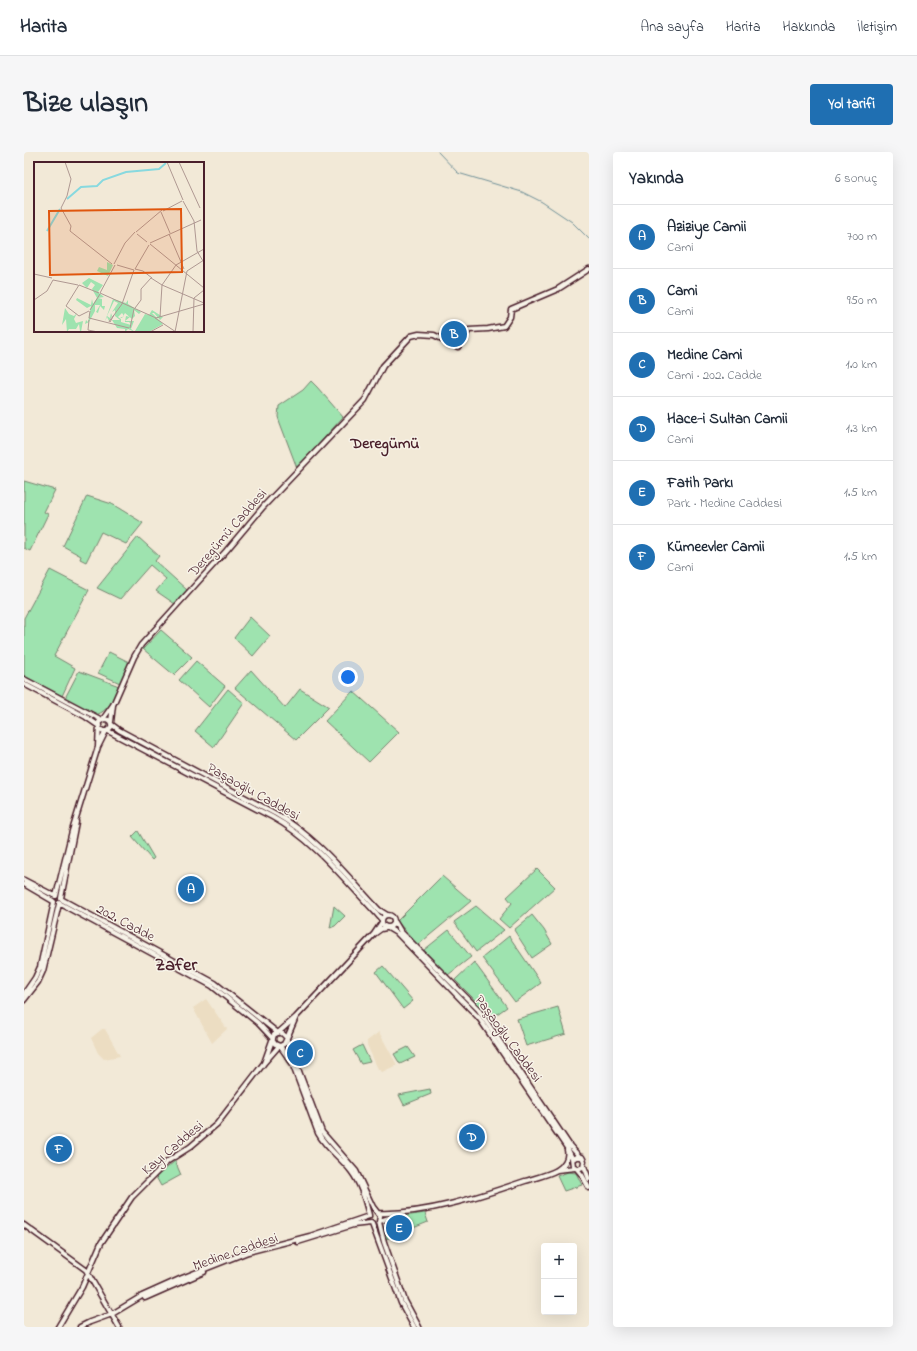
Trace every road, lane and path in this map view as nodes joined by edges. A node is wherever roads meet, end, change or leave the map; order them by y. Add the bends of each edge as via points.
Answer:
1 (589, 269) edge
2 (24, 679) edge
3 (24, 684) edge
4 (111, 707) junction
5 (93, 716) junction
6 (102, 719) junction
7 (111, 723) junction
8 (99, 727) junction
9 (107, 731) junction
10 (117, 735) junction
11 (101, 740) junction
12 (98, 747) junction
13 (77, 814) junction
14 (24, 880) edge
15 (24, 884) edge
16 (54, 899) junction
17 (60, 901) junction
18 (387, 915) junction
19 (382, 921) junction
20 (394, 922) junction
21 (387, 928) junction
22 (374, 934) junction
23 (24, 994) edge
24 (24, 1000) edge
25 (296, 1017) junction
26 (278, 1032) junction
27 (286, 1039) junction
28 (273, 1040) junction
29 (279, 1046) junction
30 (264, 1063) junction
31 (567, 1148) junction
32 (579, 1156) junction
33 (572, 1160) junction
34 (584, 1166) junction
35 (576, 1168) junction
36 (557, 1170) junction
37 (589, 1170) edge
38 (589, 1179) edge
39 (589, 1188) edge
40 (377, 1213) junction
41 (401, 1213) junction
42 (369, 1216) junction
43 (379, 1222) junction
44 (371, 1224) junction
45 (24, 1225) edge
46 (88, 1272) junction
47 (133, 1302) junction
48 (112, 1314) junction
49 (58, 1327) edge
50 (80, 1327) edge
51 (119, 1327) edge
52 (414, 1327) edge
53 (419, 1327) edge

1 - 4 street, Deregümü Caddesi via 558,289 511,309 510,317 504,326 469,330 458,347 434,335 411,336 384,366 365,400 263,507 139,648
2 - 5 street
3 - 8 street via 86,717
4 - 5 street
4 - 6 street, Deregümü Caddesi
4 - 7 street, Deregümü Caddesi
5 - 6 street
6 - 7 street
6 - 8 street
7 - 9 street
7 - 18 street, Paşaoğlu Caddesi via 119,730 294,825 311,838 379,910
8 - 9 street
8 - 12 street
9 - 10 street, Paşaoğlu Caddesi
9 - 11 street
10 - 11 street
10 - 19 street, Paşaoğlu Caddesi via 292,829 312,846
11 - 12 street
12 - 13 street
13 - 16 street
13 - 17 street
14 - 16 street
15 - 16 street
16 - 17 street via 58,896
16 - 17 street via 56,904
16 - 23 street via 40,967
17 - 24 street via 43,971
17 - 26 street, 202. Cadde via 215,983
17 - 28 street, 202. Cadde via 212,986 258,1023
18 - 19 street
18 - 20 street via 393,917
19 - 21 street
19 - 22 street
20 - 21 street
20 - 32 street, Paşaoğlu Caddesi via 478,1009
21 - 22 street
21 - 31 street, Paşaoğlu Caddesi via 398,934 475,1012
22 - 25 street
25 - 26 street
25 - 27 street
26 - 27 street
26 - 28 street
27 - 29 street via 284,1044
27 - 40 street via 322,1132 357,1173
28 - 29 street
28 - 30 street, Kayı Caddesi
29 - 30 street, Kayı Caddesi
29 - 42 street via 292,1063 318,1133 354,1174
30 - 46 street, Kayı Caddesi via 217,1124 194,1144 168,1161 136,1193 101,1243
31 - 33 street, Paşaoğlu Caddesi
31 - 36 street via 567,1157
32 - 33 street
32 - 34 street via 584,1159
33 - 35 street
33 - 36 street
34 - 35 street
34 - 38 street
35 - 36 street
35 - 39 street
36 - 41 street via 479,1196
37 - 38 street
40 - 41 street
40 - 42 street via 373,1212
40 - 43 street via 380,1217
41 - 43 street
42 - 44 street
42 - 47 street, Medine Caddesi via 310,1236 248,1252 182,1278
43 - 44 street
43 - 53 street via 405,1301
44 - 47 street, Medine Caddesi via 353,1225 248,1255
44 - 52 street via 401,1303
45 - 46 street
46 - 48 street
46 - 49 street, Kayı Caddesi
47 - 48 street, Medine Caddesi
48 - 50 street, Medine Caddesi
48 - 51 street

